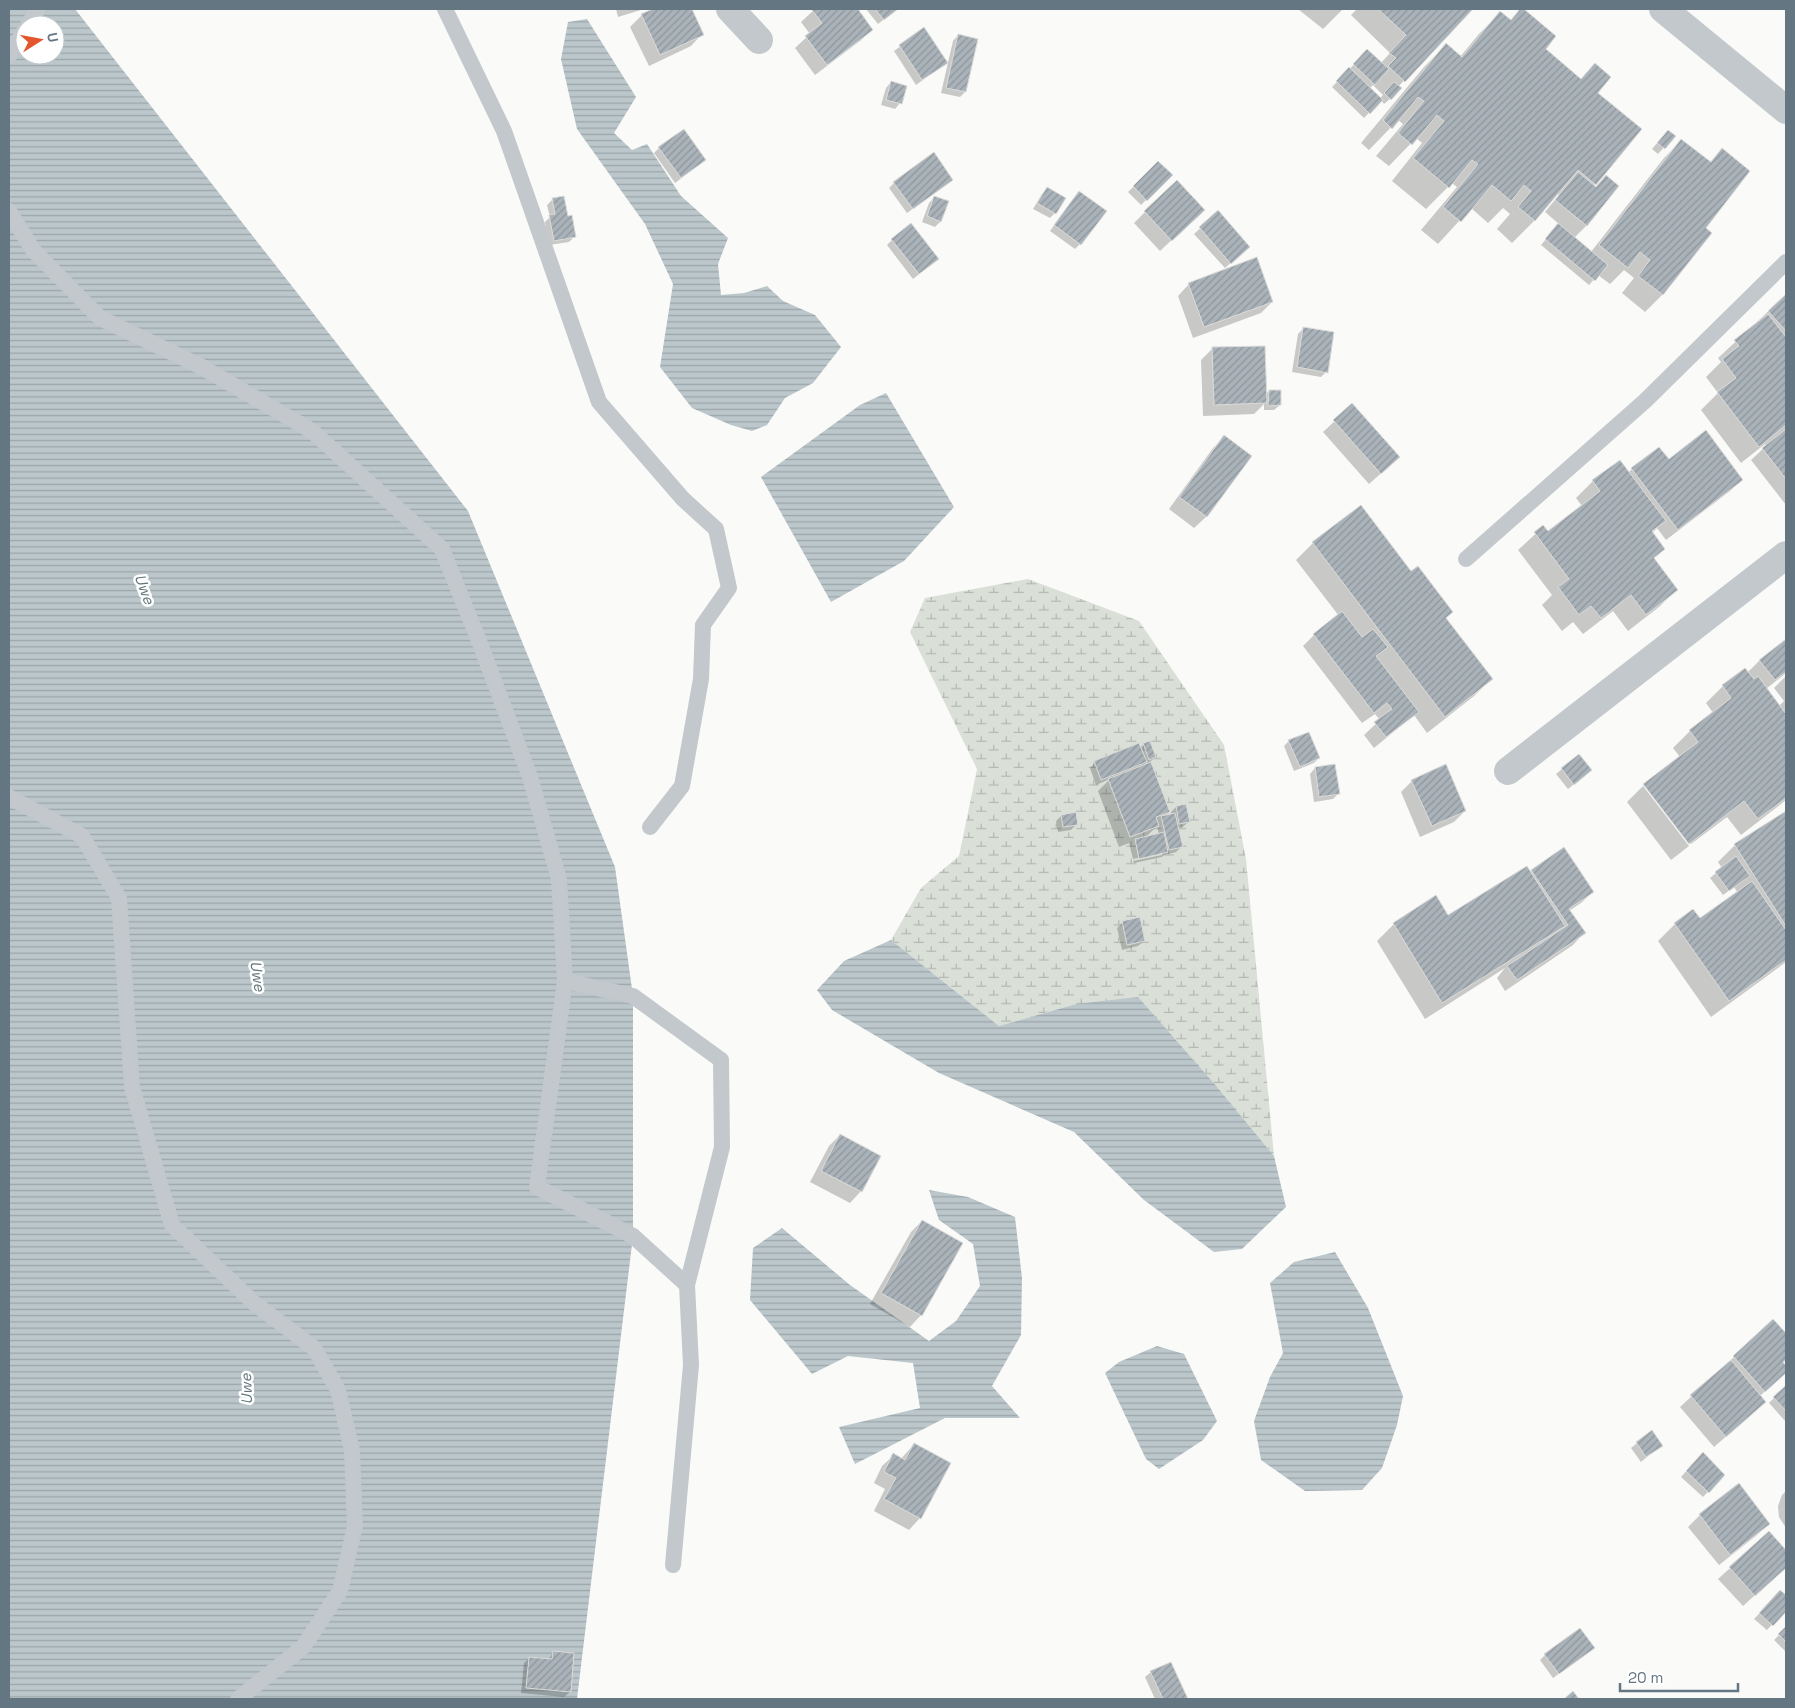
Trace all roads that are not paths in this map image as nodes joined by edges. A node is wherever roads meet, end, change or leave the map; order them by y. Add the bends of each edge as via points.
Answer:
1 (445, 9) edge
2 (730, 9) edge
3 (1663, 9) edge
4 (759, 40) dead end
5 (1786, 110) edge
6 (9, 211) edge
7 (1786, 262) edge
8 (1786, 554) edge
9 (1466, 559) dead end
10 (1508, 771) dead end
11 (9, 797) edge
12 (650, 827) dead end
13 (565, 981) junction
14 (687, 1285) junction
15 (673, 1565) dead end
16 (238, 1699) edge

1 - 12 lane via 504,131 599,402 683,499 716,529 729,588 703,625 700,679 682,786
2 - 4 street
3 - 5 street
6 - 13 lane via 32,250 100,318 202,367 312,431 442,549 530,777 559,879
7 - 9 lane via 1645,401
8 - 10 street
11 - 16 lane via 82,836 119,898 132,1087 172,1225 254,1303 314,1348 338,1390 352,1450 356,1526 340,1591 303,1647
13 - 14 lane via 538,1187 633,1236
13 - 14 lane via 633,996 721,1060 722,1147
14 - 15 lane via 691,1365

